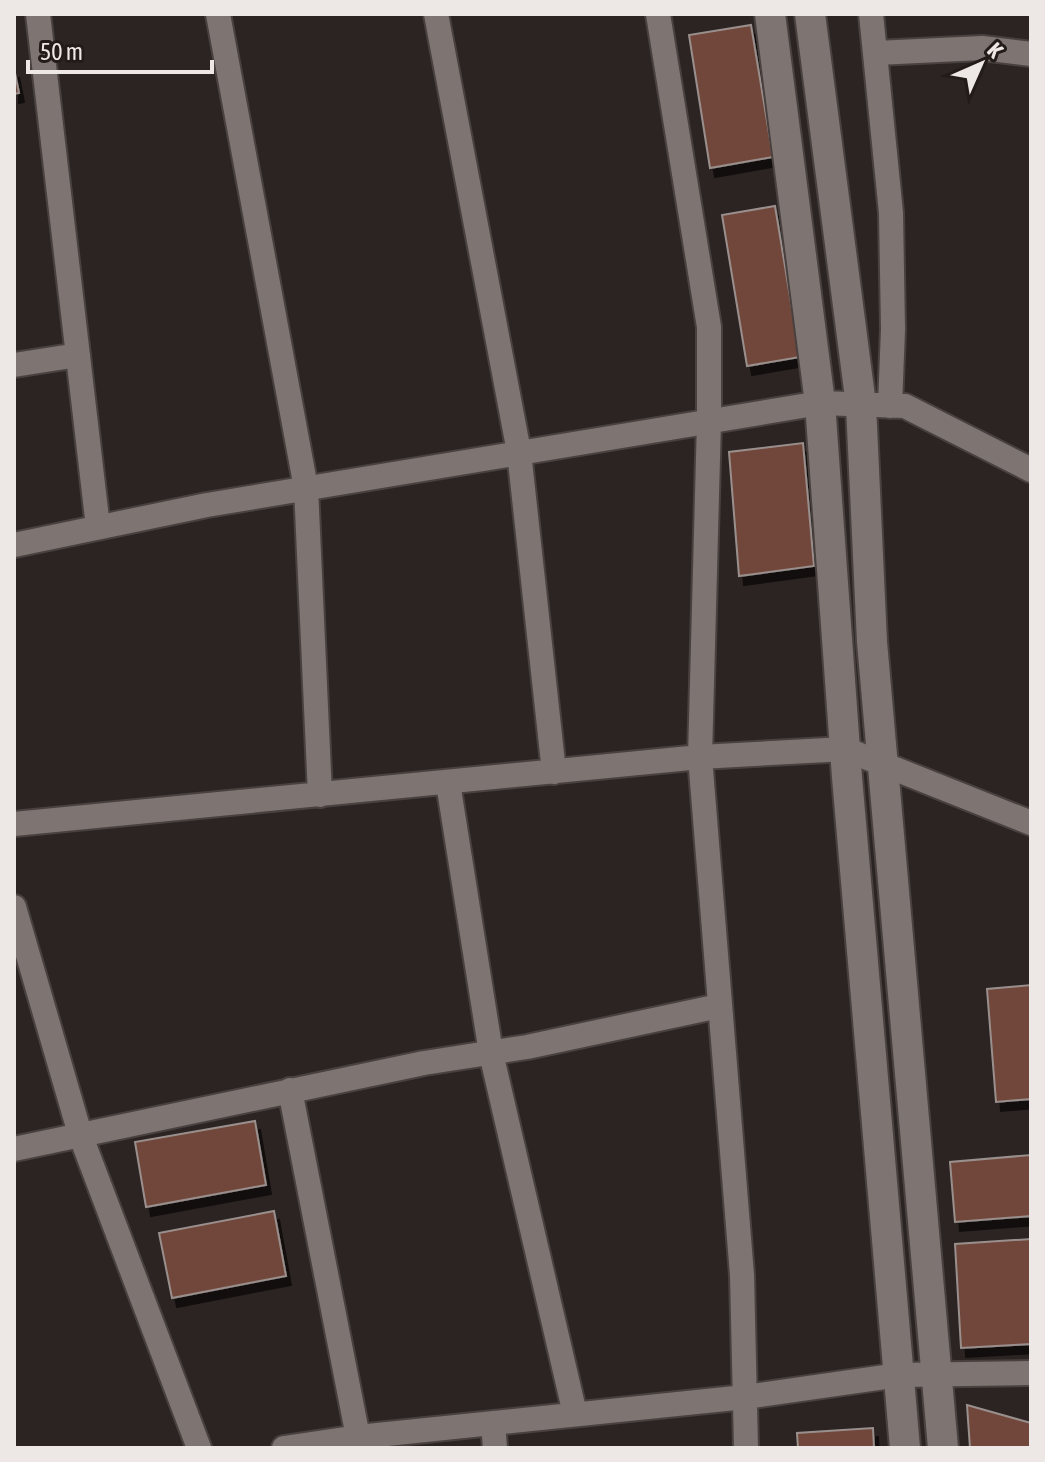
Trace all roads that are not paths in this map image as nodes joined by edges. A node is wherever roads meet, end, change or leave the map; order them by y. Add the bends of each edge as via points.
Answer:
1 (38, 14) edge
2 (218, 14) edge
3 (436, 14) edge
4 (658, 14) edge
5 (770, 14) edge
6 (810, 14) edge
7 (871, 14) edge
8 (876, 53) junction
9 (1031, 54) edge
10 (78, 355) junction
11 (14, 365) edge
12 (820, 403) junction
13 (876, 405) junction
14 (709, 421) junction
15 (519, 452) junction
16 (1031, 470) edge
17 (306, 488) junction
18 (98, 527) junction
19 (14, 545) edge
20 (845, 749) junction
21 (700, 757) junction
22 (882, 762) junction
23 (554, 772) junction
24 (448, 783) junction
25 (320, 795) junction
26 (1031, 823) edge
27 (14, 824) edge
28 (14, 907) edge
29 (719, 1006) junction
30 (491, 1053) junction
31 (290, 1090) junction
32 (80, 1134) junction
33 (14, 1149) edge
34 (1031, 1373) edge
35 (899, 1375) junction
36 (937, 1375) junction
37 (745, 1397) junction
38 (575, 1414) junction
39 (493, 1423) junction
40 (358, 1437) junction
41 (199, 1448) edge
42 (284, 1448) edge
43 (495, 1448) edge
44 (746, 1448) edge
45 (905, 1448) edge
46 (943, 1448) edge

1 - 10 street
2 - 17 street
3 - 15 street
4 - 14 street via 709,327
5 - 12 street
6 - 13 street
7 - 8 street
8 - 9 street via 982,48
8 - 13 street via 891,213 893,329
10 - 11 street
10 - 18 street
12 - 13 street
12 - 14 street
12 - 20 street
13 - 16 street via 905,406
13 - 22 street via 872,642
14 - 15 street
14 - 21 street
15 - 17 street
15 - 23 street
17 - 18 street
17 - 25 street
18 - 19 street
20 - 21 street
20 - 22 street
20 - 35 street
21 - 23 street
21 - 29 street
22 - 26 street
22 - 36 street
23 - 24 street
24 - 25 street
24 - 30 street
25 - 27 street
28 - 32 street
29 - 30 street
29 - 37 street via 742,1275
30 - 31 street
30 - 38 street
31 - 32 street
31 - 40 street
32 - 33 street
32 - 41 street
34 - 36 street
35 - 36 street
35 - 37 street
35 - 45 street
36 - 46 street
37 - 38 street
37 - 44 street
38 - 39 street
39 - 40 street
39 - 43 street
40 - 42 street

